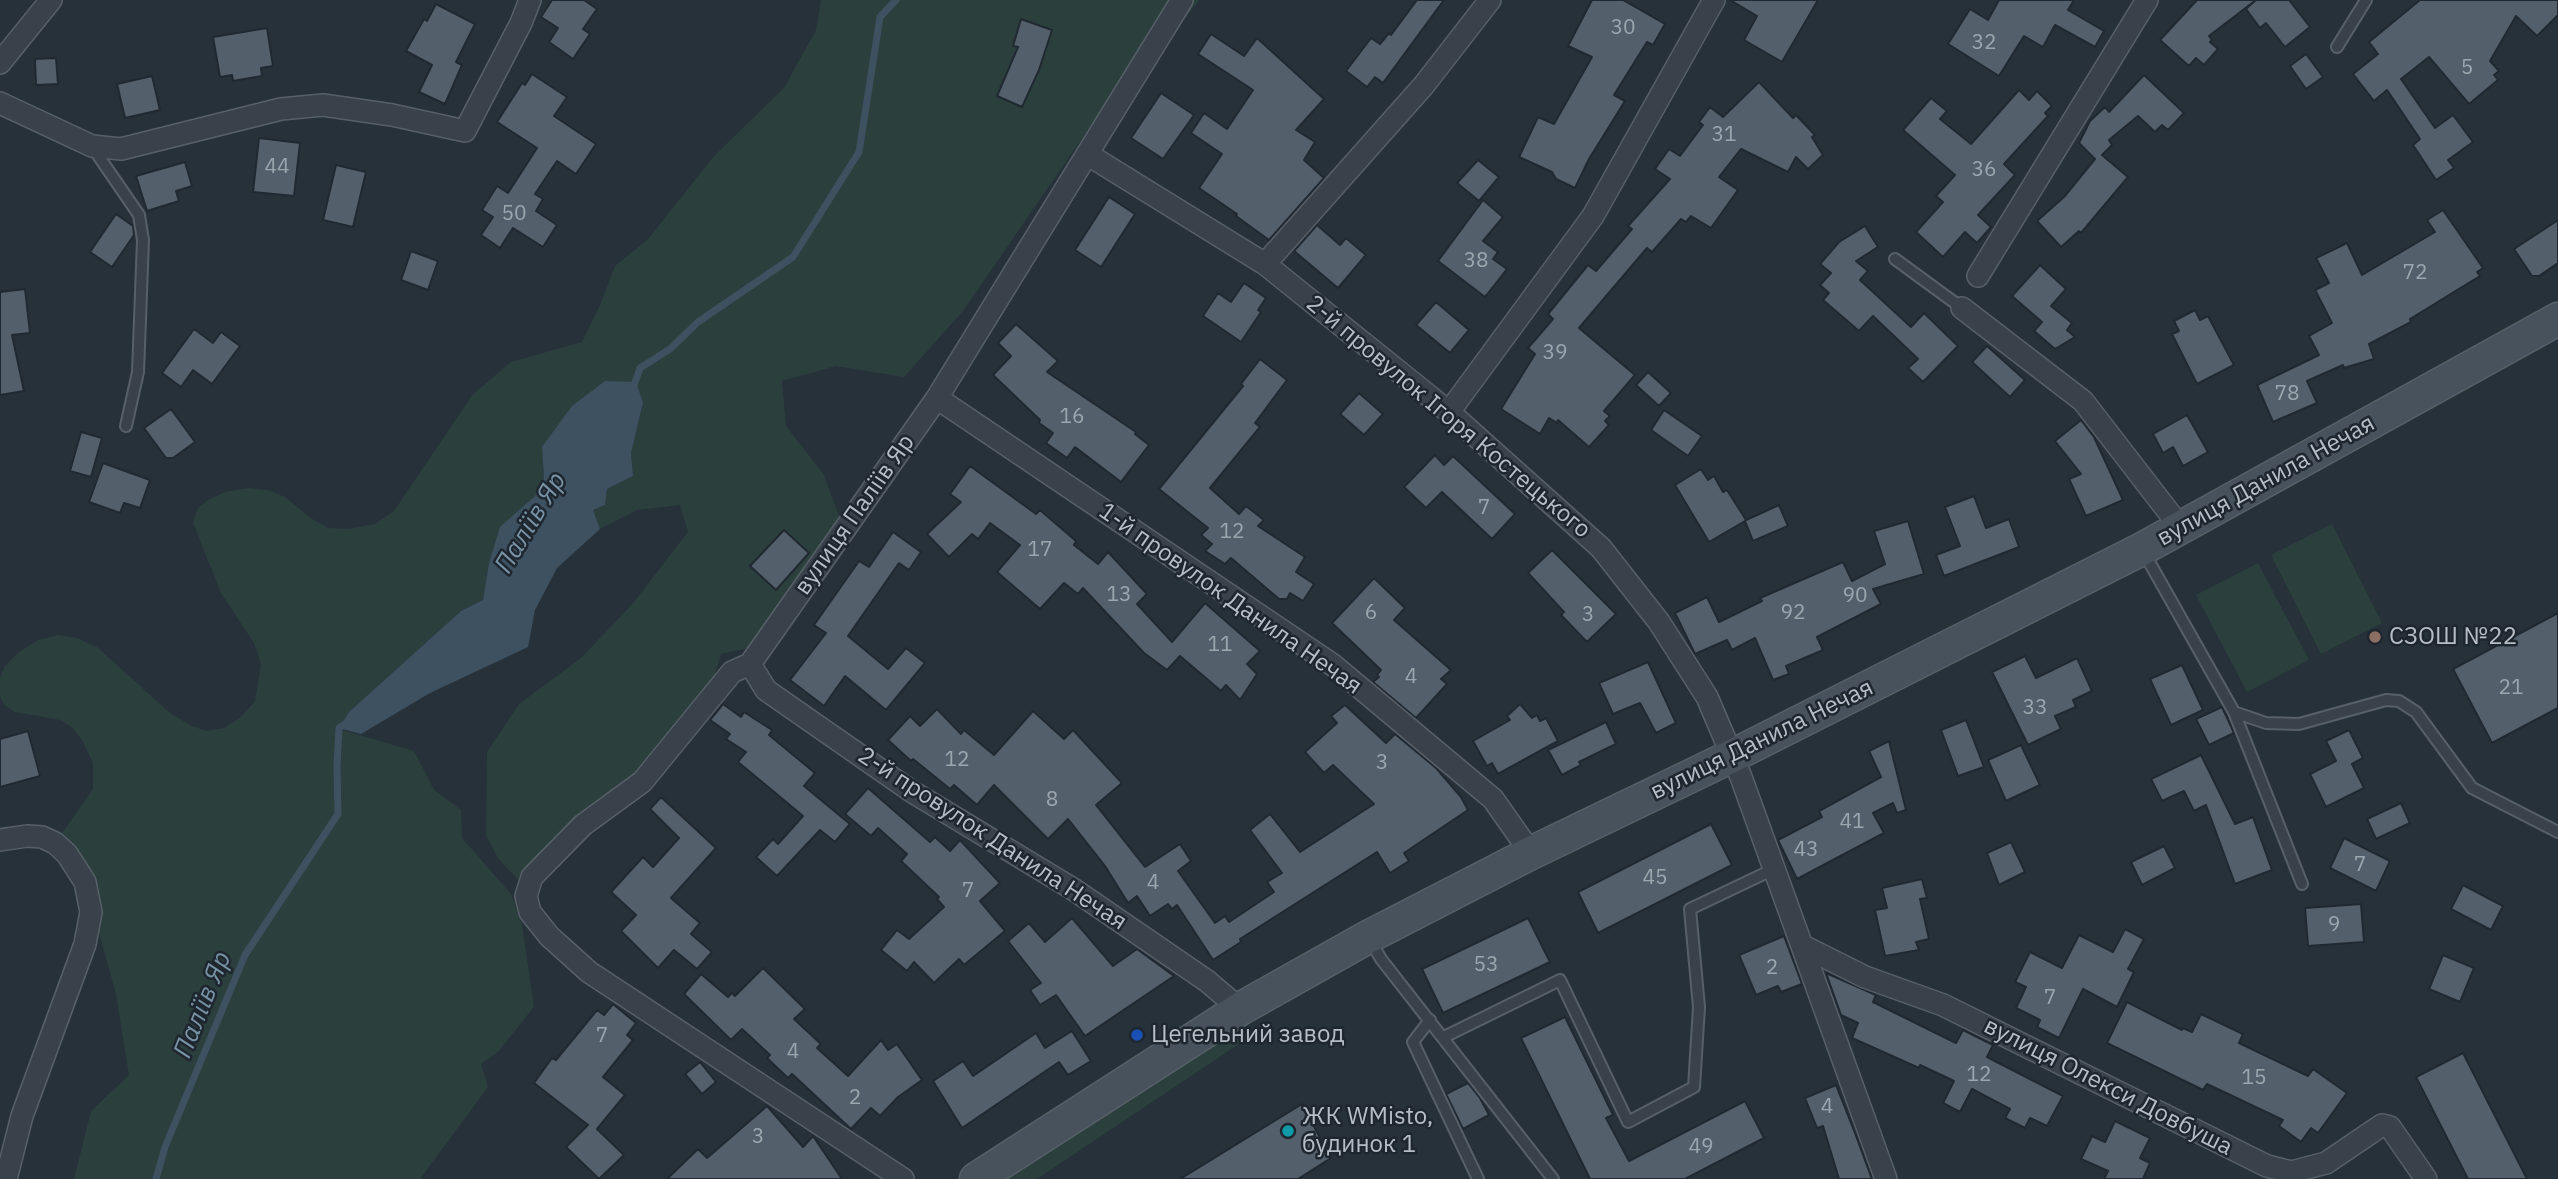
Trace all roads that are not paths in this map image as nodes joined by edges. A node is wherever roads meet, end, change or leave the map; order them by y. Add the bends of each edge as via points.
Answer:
1 (51, 0) edge
2 (530, 0) edge
3 (1182, 0) edge
4 (1490, 0) edge
5 (1714, 0) edge
6 (2147, 0) edge
7 (2366, 0) edge
8 (2337, 47) dead end
9 (0, 63) edge
10 (0, 103) edge
11 (92, 146) junction
12 (1087, 155) junction
13 (1895, 259) dead end
14 (1265, 264) junction
15 (1978, 276) dead end
16 (1962, 308) joint
17 (2558, 319) edge
18 (937, 398) junction
19 (1449, 412) junction
20 (126, 426) dead end
21 (2181, 528) junction
22 (2142, 549) junction
23 (750, 664) junction
24 (2234, 712) junction
25 (1732, 756) junction
26 (2558, 832) edge
27 (0, 840) edge
28 (1531, 853) junction
29 (1774, 869) junction
30 (2302, 884) dead end
31 (1368, 937) junction
32 (1803, 946) junction
33 (1240, 1009) junction
34 (1430, 1020) junction
35 (1444, 1037) junction
36 (6, 1179) edge
37 (903, 1179) edge
38 (976, 1179) edge
39 (1478, 1179) edge
40 (1553, 1179) edge
41 (1886, 1179) edge
42 (2426, 1179) edge

1 - 9 street
2 - 11 street via 465,131 323,105 281,109 121,149
3 - 12 street, вулиця Паліїв Яр
4 - 14 street via 1424,85
5 - 19 street via 1593,216
6 - 15 street
7 - 8 lane
10 - 11 street
11 - 20 lane via 139,215 143,240 138,372
12 - 14 street, 2-й провулок Ігоря Костецького
12 - 18 street, вулиця Паліїв Яр
13 - 16 lane
14 - 19 street, 2-й провулок Ігоря Костецького
16 - 21 street via 2083,401
17 - 21 main road, вулиця Данила Нечая
18 - 23 street, вулиця Паліїв Яр
18 - 28 street, 1-й провулок Данила Нечая via 1333,665 1493,799
19 - 25 street, 2-й провулок Ігоря Костецького via 1601,548 1659,622 1707,697
21 - 22 main road, вулиця Данила Нечая
22 - 24 lane
22 - 25 main road, вулиця Данила Нечая
23 - 33 street, 2-й провулок Данила Нечая via 766,690 911,791 1073,888
23 - 37 street, вулиця Паліїв Яр via 732,672 642,782 583,825 532,877 526,896 530,912 548,936 589,972
24 - 26 lane via 2266,723 2299,724 2386,700 2399,701 2416,712 2472,788
24 - 30 lane
25 - 28 main road, вулиця Данила Нечая
25 - 29 street
27 - 36 street via 42,837 55,844 81,875 91,912 85,944 22,1116
28 - 31 main road, вулиця Данила Нечая
29 - 32 street
29 - 35 lane via 1690,909 1699,1007 1693,1087 1628,1122 1560,980
31 - 33 main road, вулиця Данила Нечая
31 - 34 lane
32 - 41 street
32 - 42 street, вулиця Олекси Довбуша via 1866,977 1943,1005 2267,1166 2291,1172 2326,1163 2382,1125 2390,1127
33 - 38 main road, вулиця Данила Нечая
34 - 35 lane
34 - 39 lane via 1413,1042
35 - 40 lane

